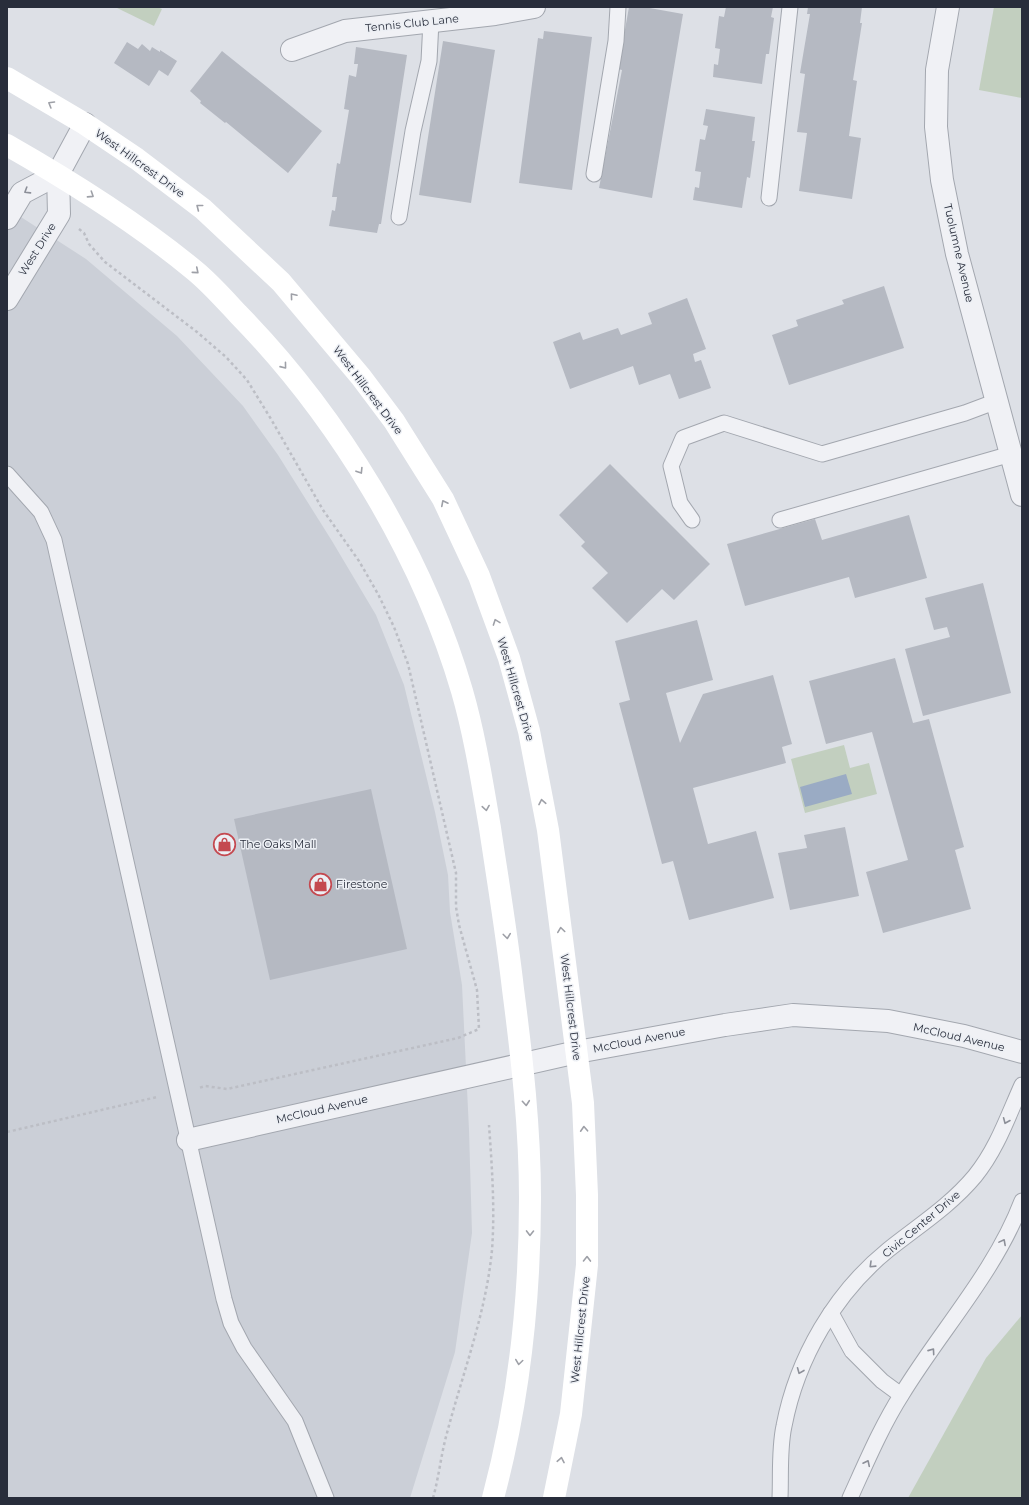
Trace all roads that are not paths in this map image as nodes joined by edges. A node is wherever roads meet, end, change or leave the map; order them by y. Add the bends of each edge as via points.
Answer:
1 (534, 7) edge
2 (618, 7) edge
3 (790, 7) edge
4 (948, 7) edge
5 (432, 21) junction
6 (292, 50) dead end
7 (7, 78) edge
8 (85, 124) junction
9 (7, 145) edge
10 (58, 174) junction
11 (594, 174) dead end
12 (769, 198) dead end
13 (399, 217) dead end
14 (7, 218) edge
15 (7, 299) edge
16 (997, 401) junction
17 (1011, 454) junction
18 (7, 474) edge
19 (1022, 495) edge
20 (692, 520) dead end
21 (780, 520) dead end
22 (577, 1052) junction
23 (1022, 1052) edge
24 (522, 1064) junction
25 (1022, 1085) edge
26 (188, 1140) junction
27 (1022, 1201) edge
28 (831, 1313) junction
29 (901, 1395) junction
30 (326, 1498) edge
31 (493, 1498) edge
32 (554, 1498) edge
33 (780, 1498) edge
34 (850, 1498) edge

1 - 5 street, Tennis Club Lane
2 - 11 lane via 616,41
3 - 12 lane
4 - 16 street, Tuolumne Avenue via 937,70 936,127 942,180 958,254
5 - 6 street, Tennis Club Lane via 345,31
5 - 13 lane via 428,61
8 -> 7 main road, West Hillcrest Drive
8 - 10 street, West Drive
22 -> 8 main road, West Hillcrest Drive via 548,830 529,731 509,658 482,584 442,499 394,421 361,377 281,282 203,209
9 - 10 main road
10 -> 14 street via 22,193
10 - 15 street, West Drive via 59,214
10 -> 24 main road via 126,218 197,272 263,339 330,423 387,515 430,601 462,690 480,770 502,905
16 - 17 street, Tuolumne Avenue
16 - 20 lane via 965,413 822,454 724,423 683,438 671,466 680,503
17 - 19 street, Tuolumne Avenue
17 - 21 lane
18 - 26 lane via 41,512 54,540
22 - 23 street, McCloud Avenue via 725,1024 793,1016 888,1021 964,1036
22 - 24 street, McCloud Avenue
32 -> 22 main road, West Hillcrest Drive via 570,1414 587,1265 583,1103
24 - 26 street, McCloud Avenue
24 -> 31 main road via 530,1195 528,1294 512,1414
25 -> 28 lane, Civic Center Drive via 996,1144 976,1175 951,1202 887,1251 855,1281
26 - 30 lane via 231,1323 244,1348 295,1421
29 -> 27 lane via 998,1251
28 - 29 lane via 852,1351 882,1381
28 -> 33 lane, Civic Center Drive via 804,1361 793,1388 784,1427
34 -> 29 lane

